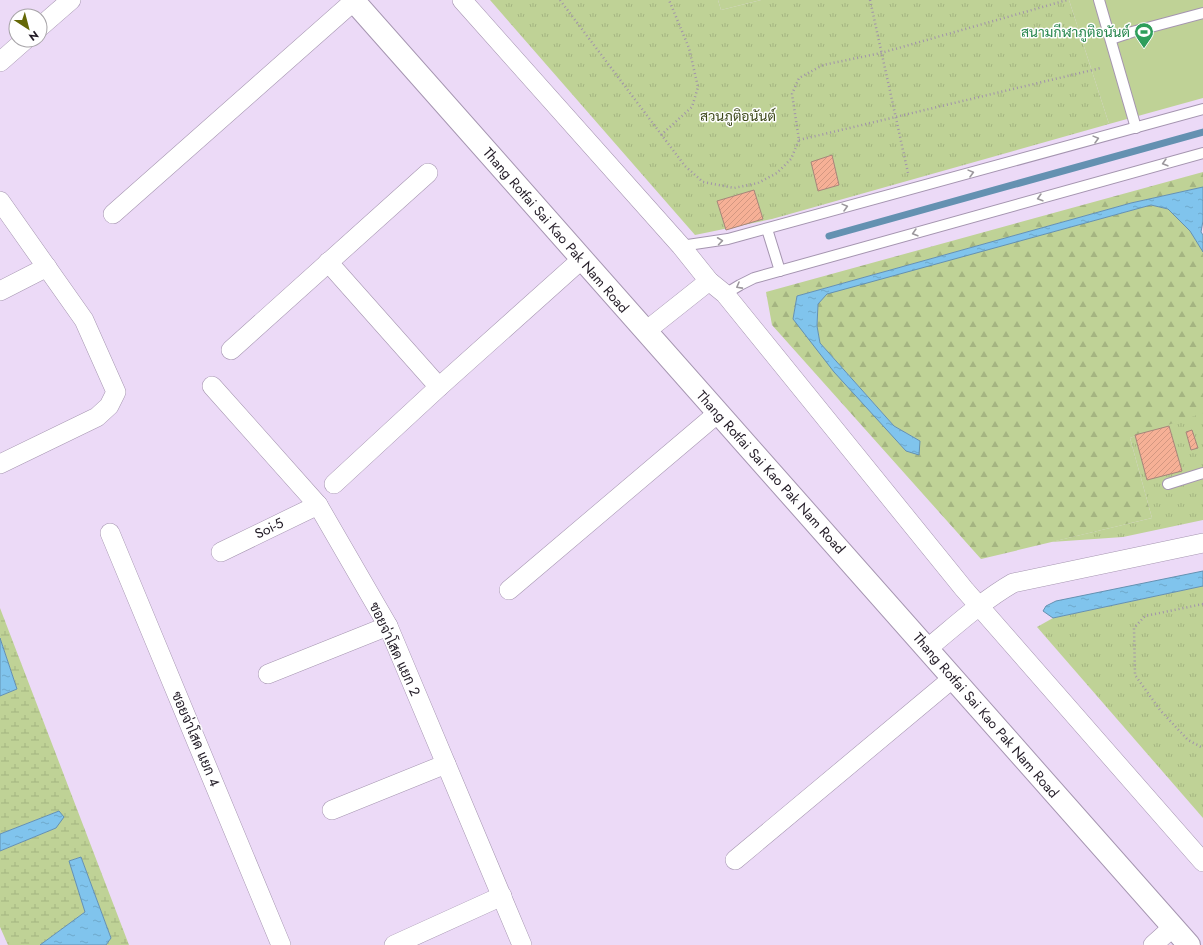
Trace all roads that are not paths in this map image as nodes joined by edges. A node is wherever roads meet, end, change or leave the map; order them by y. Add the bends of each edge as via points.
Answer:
1 (70, 0) edge
2 (462, 0) edge
3 (1099, 0) edge
4 (354, 1) edge
5 (1203, 13) edge
6 (48, 20) edge
7 (1110, 40) junction
8 (16, 48) edge
9 (0, 62) edge
10 (1203, 110) edge
11 (1136, 128) junction
12 (1203, 153) edge
13 (428, 172) dead end
14 (0, 201) edge
15 (113, 214) dead end
16 (767, 229) junction
17 (681, 246) junction
18 (582, 259) junction
19 (328, 262) junction
20 (47, 268) junction
21 (780, 271) junction
22 (709, 281) junction
23 (0, 291) edge
24 (725, 294) junction
25 (646, 331) junction
26 (231, 350) dead end
27 (212, 386) dead end
28 (439, 387) junction
29 (718, 413) junction
30 (0, 464) edge
31 (1203, 473) edge
32 (334, 484) dead end
33 (1168, 484) dead end
34 (318, 505) junction
35 (110, 533) dead end
36 (1203, 542) edge
37 (221, 552) dead end
38 (509, 590) dead end
39 (979, 607) junction
40 (388, 626) junction
41 (927, 649) junction
42 (268, 674) dead end
43 (952, 678) junction
44 (446, 764) junction
45 (332, 810) dead end
46 (735, 860) dead end
47 (1203, 862) edge
48 (502, 896) junction
49 (1173, 927) junction
50 (281, 945) edge
51 (394, 945) edge
52 (522, 945) edge
53 (1153, 945) edge
54 (1188, 945) edge

1 - 6 street
2 - 17 street
3 - 7 lane
4 - 15 street
4 - 18 main road, Thang Rotfai Sai Kao Pak Nam Road
5 - 7 lane
7 - 11 lane
8 - 9 street
10 - 11 lane
16 -> 11 lane
12 -> 21 lane
13 - 19 street
14 - 20 street
17 -> 16 lane via 728,239
16 - 21 lane
17 - 22 street
18 - 25 main road, Thang Rotfai Sai Kao Pak Nam Road
18 - 28 street
19 - 26 street
19 - 28 street
20 - 23 street
20 - 30 street via 84,320 116,392 110,406 97,417
21 -> 24 lane via 754,278
22 - 24 street
22 - 25 street
24 - 39 street
25 - 29 main road, Thang Rotfai Sai Kao Pak Nam Road
27 - 34 street, ซอยจ่าโสด แยก 2
28 - 32 street
29 - 38 street
29 - 41 main road, Thang Rotfai Sai Kao Pak Nam Road
31 - 33 lane
34 - 37 street, Soi-5
34 - 40 street, ซอยจ่าโสด แยก 2
35 - 50 street, ซอยจ่าโสด แยก 4
36 - 39 street via 1013,583
39 - 41 street
39 - 47 street
40 - 42 street
40 - 44 street, ซอยจ่าโสด แยก 2
41 - 43 main road, Thang Rotfai Sai Kao Pak Nam Road
43 - 46 street
43 - 49 main road, Thang Rotfai Sai Kao Pak Nam Road
44 - 45 street
44 - 48 street, ซอยจ่าโสด แยก 2
48 - 51 street
48 - 52 street, ซอยจ่าโสด แยก 2
49 - 53 street
49 - 54 main road, Thang Rotfai Sai Kao Pak Nam Road

